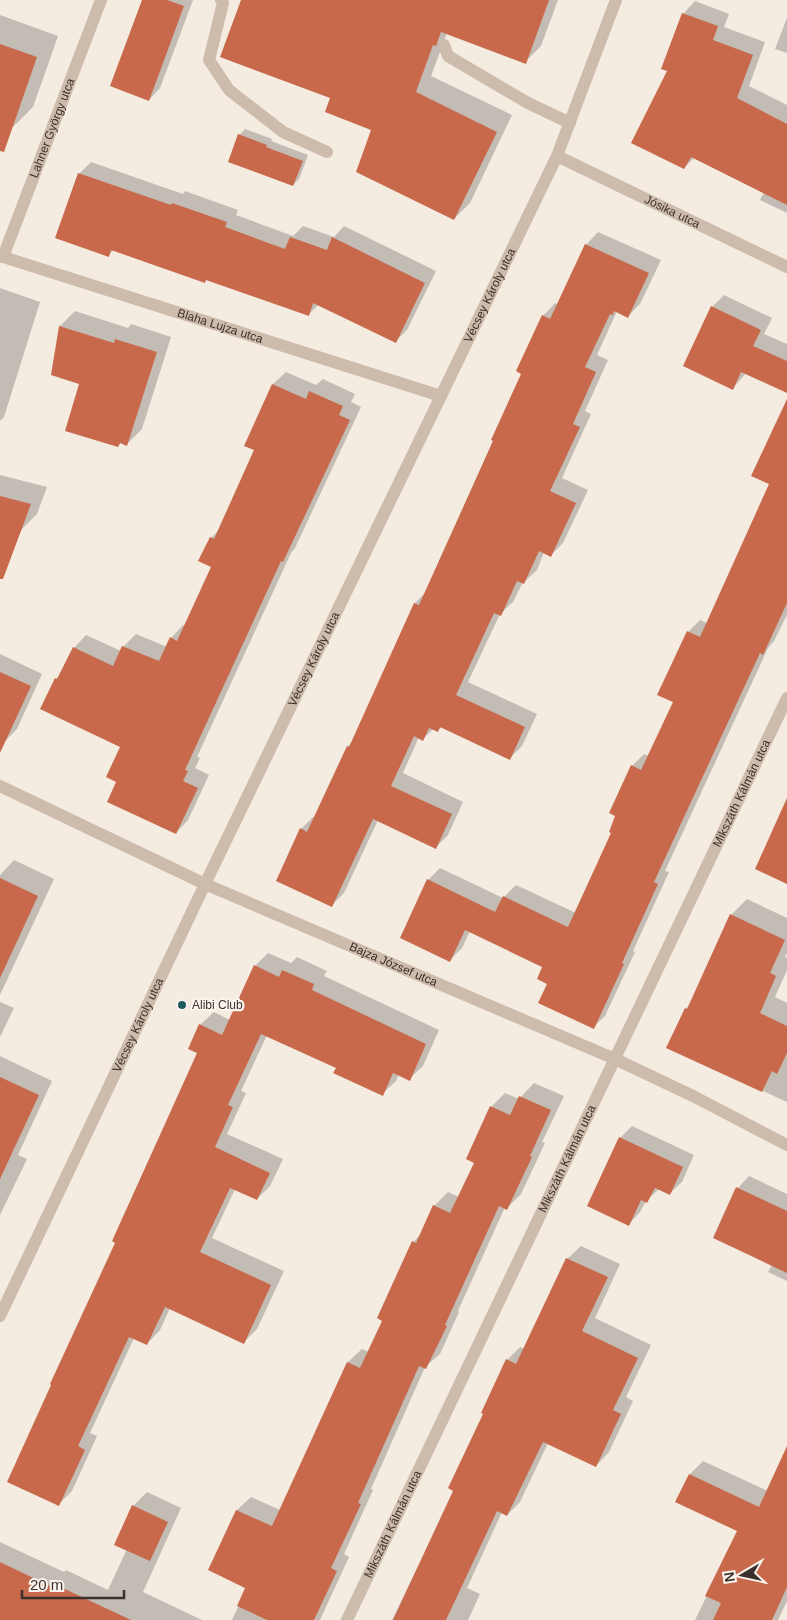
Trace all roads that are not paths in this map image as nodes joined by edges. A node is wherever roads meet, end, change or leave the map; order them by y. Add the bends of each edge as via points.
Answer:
1 (101, 0) edge
2 (221, 0) edge
3 (616, 0) edge
4 (444, 45) dead end
5 (570, 123) junction
6 (326, 152) dead end
7 (557, 156) junction
8 (1, 257) edge
9 (787, 267) edge
10 (441, 396) junction
11 (787, 698) edge
12 (0, 786) edge
13 (205, 884) junction
14 (615, 1059) junction
15 (787, 1145) edge
16 (0, 1316) edge
17 (347, 1620) edge

1 - 8 street, Lahner György utca
2 - 6 street via 223,3 209,60 229,90 283,132
3 - 5 street, Vécsey Károly utca
4 - 5 street via 448,56 528,103
5 - 7 street, Vécsey Károly utca
7 - 9 street, Jósika utca
7 - 10 street, Vécsey Károly utca
8 - 10 street, Blaha Lujza utca
10 - 13 street, Vécsey Károly utca
11 - 14 street, Mikszáth Kálmán utca
12 - 13 street, Bajza József utca
13 - 14 street, Bajza József utca
13 - 16 street, Vécsey Károly utca
14 - 15 street, Bajza József utca
14 - 17 street, Mikszáth Kálmán utca

